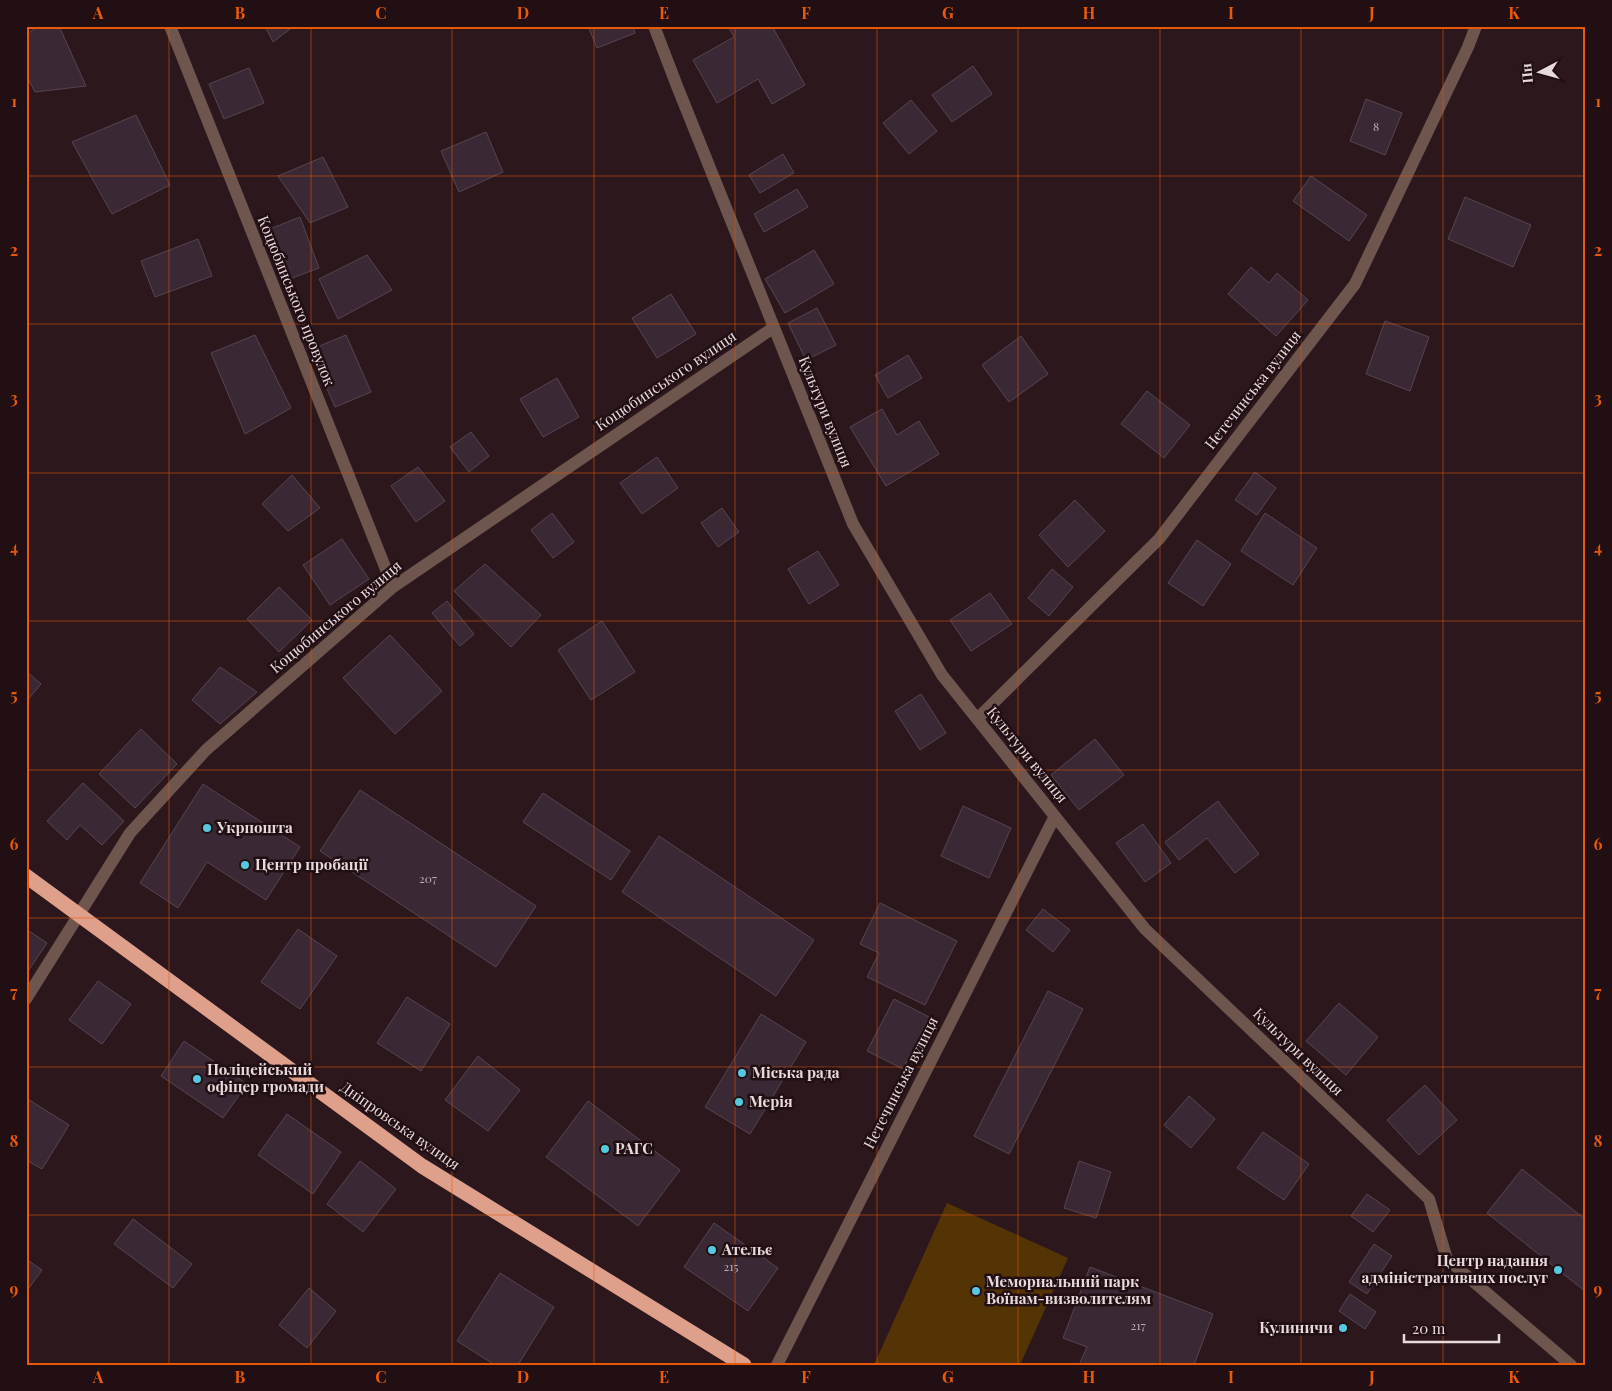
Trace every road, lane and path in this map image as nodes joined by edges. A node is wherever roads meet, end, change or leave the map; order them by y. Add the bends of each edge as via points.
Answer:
1 (170, 26) edge
2 (654, 26) edge
3 (1476, 26) edge
4 (774, 328) junction
5 (393, 587) junction
6 (977, 719) junction
7 (1055, 816) junction
8 (26, 876) edge
9 (80, 915) junction
10 (26, 999) edge
11 (744, 1365) edge
12 (777, 1365) edge
13 (1571, 1365) edge

1 - 5 street, Коцюбинського провулок
2 - 4 street, Культури вулиця
3 - 6 street, Нетечинська вулиця via 1355,284 1159,539
4 - 5 street, Коцюбинського вулиця
4 - 6 street, Культури вулиця via 853,524 942,675
5 - 9 street, Коцюбинського вулиця via 206,750 130,832
6 - 7 street, Культури вулиця
7 - 12 street, Нетечинська вулиця
7 - 13 street, Культури вулиця via 1145,929 1429,1200 1446,1259
8 - 9 highway, Дніпровська вулиця
9 - 10 street, Коцюбинського вулиця
9 - 11 highway, Дніпровська вулиця via 422,1166

